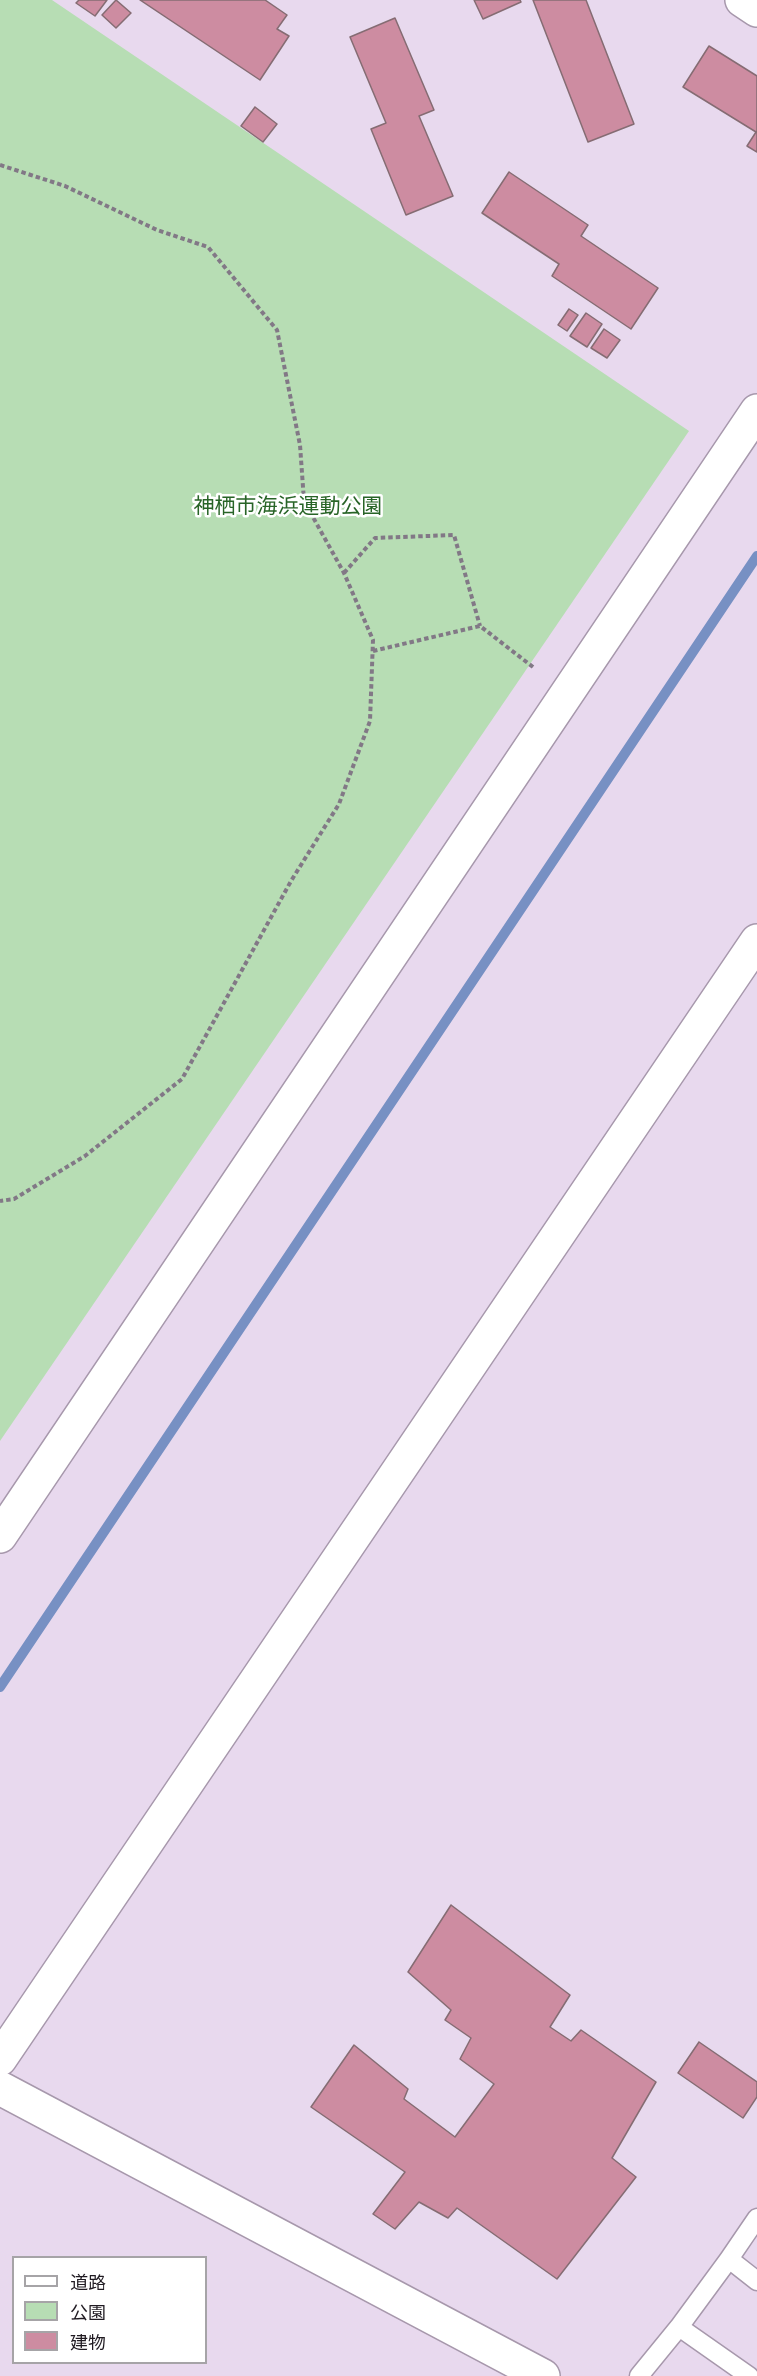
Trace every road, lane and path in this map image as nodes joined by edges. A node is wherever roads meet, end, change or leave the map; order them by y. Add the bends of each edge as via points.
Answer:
1 (742, 0) edge
2 (757, 10) edge
3 (0, 165) edge
4 (757, 411) edge
5 (344, 573) junction
6 (480, 626) junction
7 (373, 651) junction
8 (533, 667) dead end
9 (757, 940) edge
10 (0, 1201) edge
11 (0, 1536) edge
12 (0, 2059) edge
13 (0, 2088) edge
14 (757, 2218) edge
15 (729, 2259) junction
16 (757, 2281) edge
17 (680, 2327) junction
18 (543, 2376) edge
19 (639, 2376) edge
20 (749, 2376) edge

1 - 2 street
3 - 5 path via 65,186 157,230 208,247 224,265 277,330 300,445 304,501
4 - 11 street
5 - 6 path via 375,538 454,535
5 - 7 path via 374,640
6 - 7 path
6 - 8 path
7 - 10 path via 370,721 339,804 291,881 182,1079 85,1156 14,1199
9 - 12 street
13 - 18 street
14 - 15 lane
15 - 16 lane
15 - 17 lane
17 - 19 lane
17 - 20 lane

